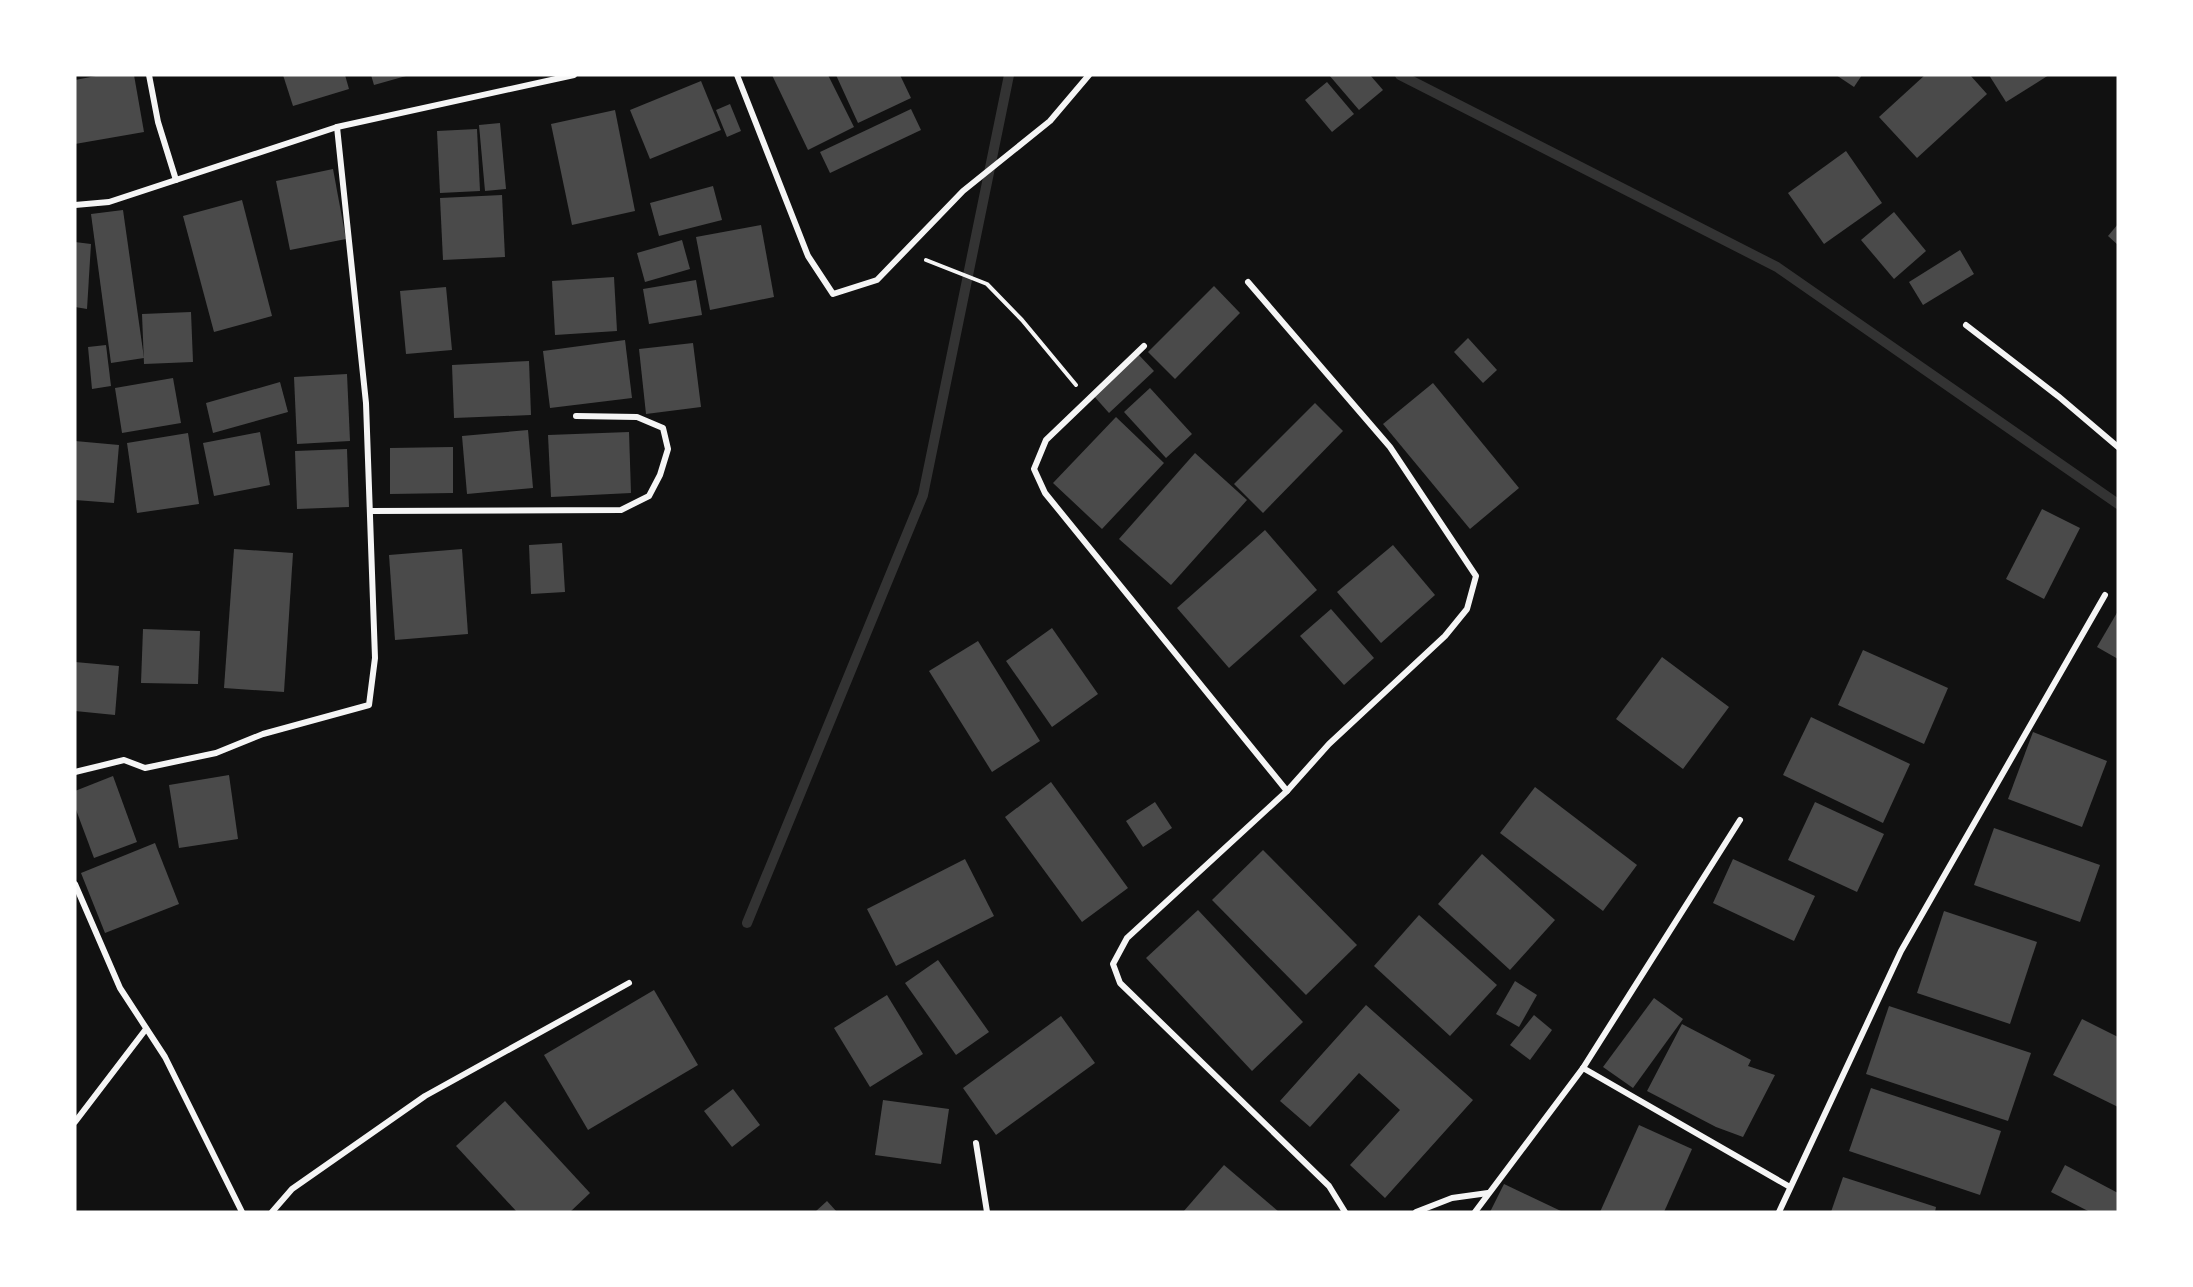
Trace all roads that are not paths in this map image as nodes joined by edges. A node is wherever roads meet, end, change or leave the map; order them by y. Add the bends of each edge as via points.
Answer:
1 (150, 75) edge
2 (574, 75) edge
3 (737, 75) edge
4 (1089, 75) edge
5 (337, 127) junction
6 (176, 180) junction
7 (75, 205) edge
8 (1248, 282) dead end
9 (1966, 325) dead end
10 (1143, 345) dead end
11 (576, 416) dead end
12 (2118, 447) edge
13 (370, 510) junction
14 (2105, 595) dead end
15 (75, 772) edge
16 (1287, 791) junction
17 (1740, 820) dead end
18 (75, 884) edge
19 (629, 983) dead end
20 (146, 1029) junction
21 (1583, 1068) junction
22 (75, 1122) edge
23 (976, 1143) dead end
24 (1790, 1187) junction
25 (1488, 1194) junction
26 (242, 1212) edge
27 (272, 1212) edge
28 (987, 1212) edge
29 (1345, 1212) edge
30 (1416, 1212) edge
31 (1475, 1212) edge
32 (1779, 1212) edge

1 - 6 street via 158,122
2 - 5 street
3 - 4 street via 808,256 833,294 877,280 963,191 1050,121
5 - 6 street
5 - 13 street via 366,403
6 - 7 street via 109,202
8 - 16 street via 1390,447 1476,576 1467,609 1445,636 1329,744
9 - 12 street
10 - 16 street via 1046,440 1034,470 1045,494
11 - 13 street via 637,417 663,428 668,449 649,496 621,510
13 - 15 street via 375,658 369,705 263,734 216,753 145,768 124,760
14 - 24 street via 1900,951
16 - 29 street via 1127,938 1113,964 1120,983 1329,1186
17 - 21 street
18 - 20 street via 120,988
19 - 27 street via 425,1096 292,1189
20 - 22 street
20 - 26 street via 165,1057
21 - 24 street
21 - 25 street
23 - 28 street
24 - 32 street
25 - 30 street via 1452,1198
25 - 31 street

